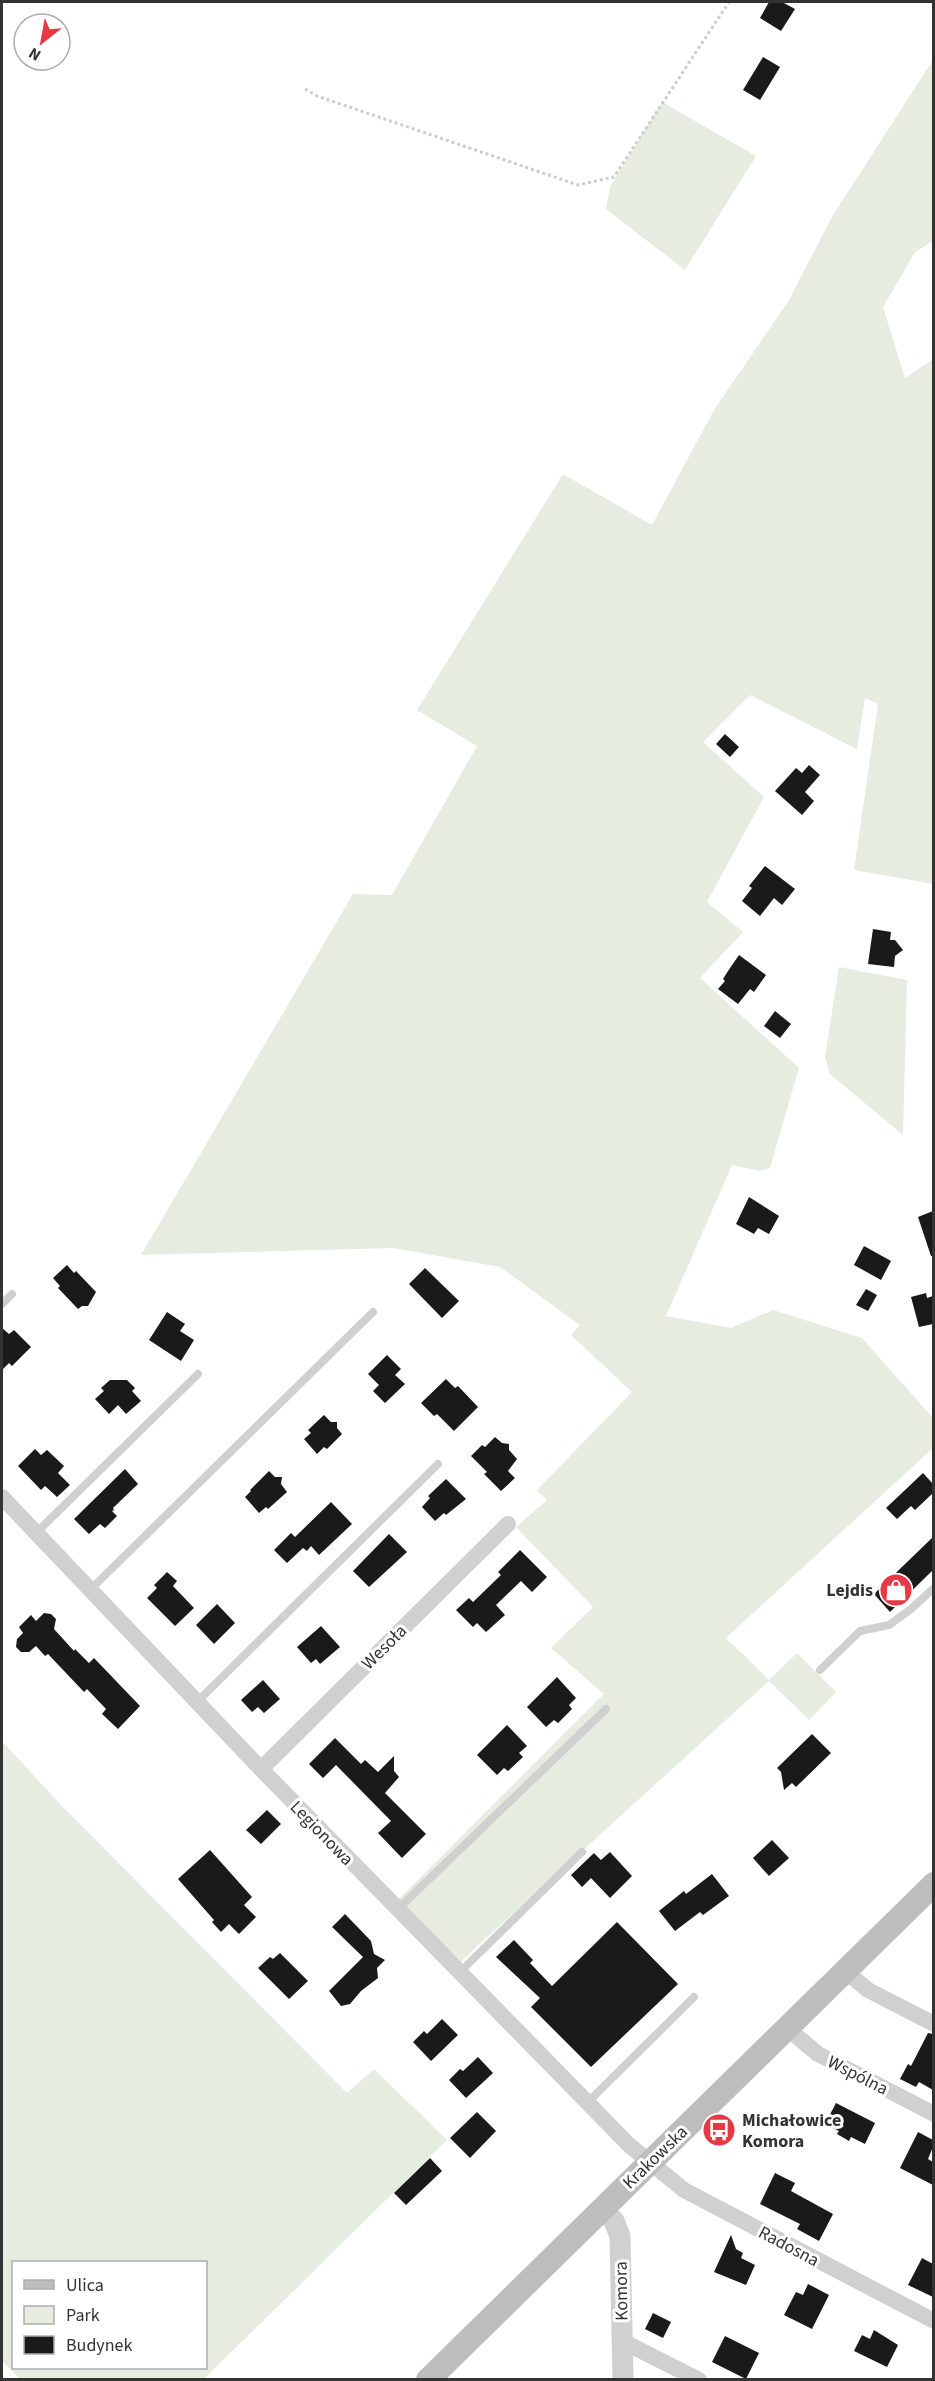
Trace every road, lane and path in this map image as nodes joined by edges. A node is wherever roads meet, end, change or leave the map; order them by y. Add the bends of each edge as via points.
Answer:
1 (729, 2) edge
2 (305, 89) dead end
3 (12, 1294) dead end
4 (2, 1304) edge
5 (374, 1312) dead end
6 (198, 1374) dead end
7 (438, 1464) dead end
8 (2, 1497) edge
9 (508, 1524) dead end
10 (36, 1533) junction
11 (933, 1588) edge
12 (90, 1590) junction
13 (820, 1670) dead end
14 (197, 1702) junction
15 (606, 1709) dead end
16 (261, 1769) junction
17 (582, 1851) dead end
18 (933, 1884) edge
19 (398, 1910) junction
20 (845, 1971) junction
21 (459, 1973) junction
22 (693, 1998) dead end
23 (933, 2024) edge
24 (788, 2028) junction
25 (587, 2103) junction
26 (933, 2114) edge
27 (649, 2163) junction
28 (603, 2208) junction
29 (933, 2321) edge
30 (622, 2341) junction
31 (428, 2379) edge
32 (623, 2379) edge
33 (699, 2379) edge

1 - 2 path via 614,177 578,184
3 - 4 lane
5 - 12 lane
6 - 10 lane
7 - 14 lane
8 - 10 street, Legionowa
9 - 16 street, Wesoła
10 - 12 street, Legionowa
11 - 13 lane via 889,1625 860,1631
12 - 14 street, Legionowa
14 - 16 street, Legionowa
15 - 19 lane
16 - 19 street, Legionowa
17 - 21 lane
18 - 20 main road, Krakowska
19 - 21 street, Legionowa
20 - 23 street via 868,1990
20 - 24 main road, Krakowska
21 - 25 street, Legionowa
22 - 25 lane
24 - 26 street, Wspólna via 818,2054
24 - 27 main road, Krakowska
25 - 27 street, Legionowa
27 - 28 main road, Krakowska
27 - 29 street, Radosna via 684,2190
28 - 30 street, Komora via 620,2236
28 - 31 main road, Krakowska
30 - 32 street, Komora
30 - 33 street

